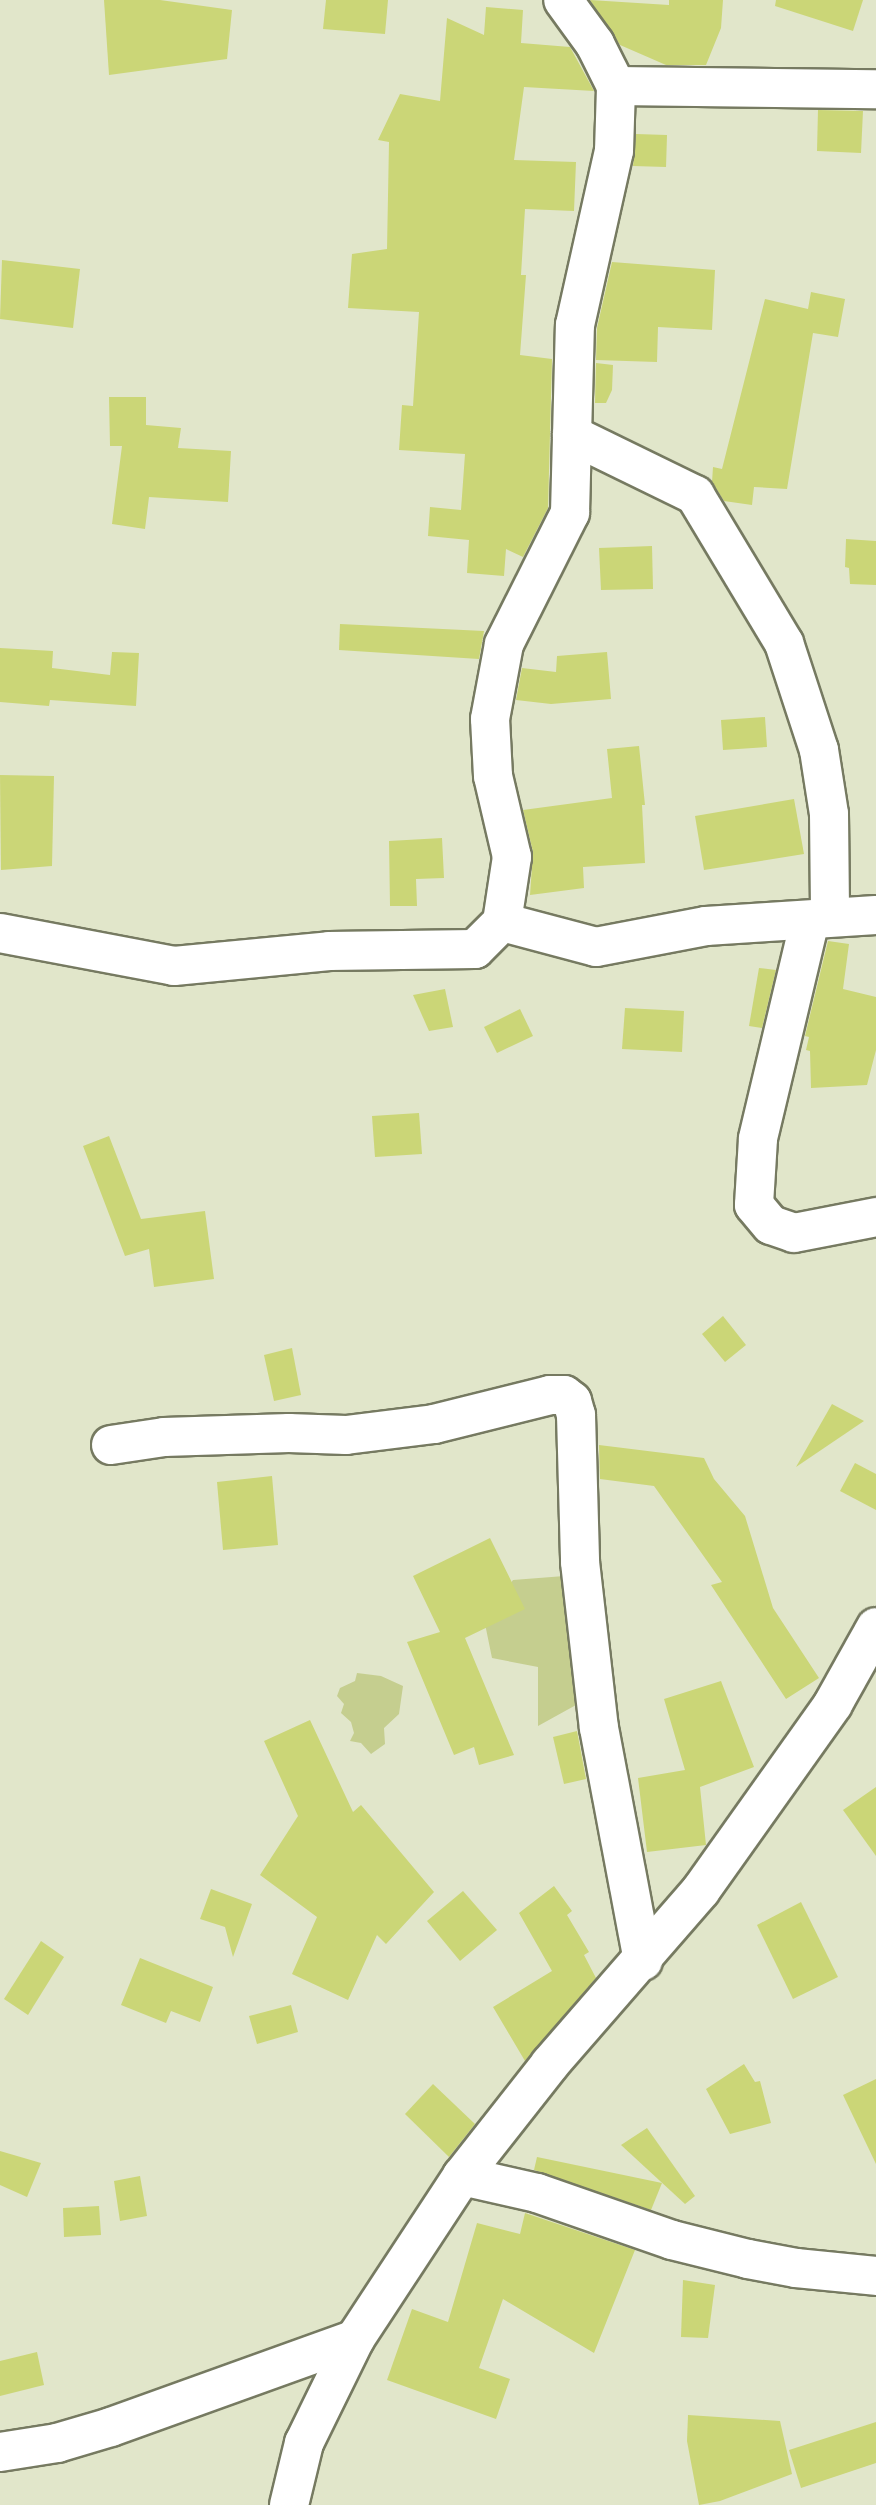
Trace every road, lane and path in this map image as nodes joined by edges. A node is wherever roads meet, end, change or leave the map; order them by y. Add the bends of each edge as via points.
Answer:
1 (563, 0) edge
2 (616, 86) junction
3 (876, 89) edge
4 (572, 435) junction
5 (876, 915) edge
6 (820, 918) junction
7 (502, 922) junction
8 (0, 933) edge
9 (876, 1217) edge
10 (111, 1445) dead end
11 (871, 1648) edge
12 (643, 1961) junction
13 (462, 2176) junction
14 (876, 2276) edge
15 (355, 2339) junction
16 (0, 2452) edge
17 (289, 2505) edge

1 - 2 street via 596,44
2 - 3 street
2 - 4 street via 614,151 575,325
4 - 6 street via 695,495 784,643 818,750 830,814
4 - 7 street via 570,513 504,644 490,719 493,776 512,857
5 - 6 street
6 - 7 street via 706,926 596,947
6 - 9 street via 758,1139 754,1205 771,1225 794,1233
7 - 8 street via 475,949 329,951 174,966
10 - 12 street via 164,1437 346,1434 434,1424 550,1395 564,1395 572,1402 580,1562 598,1728
11 - 12 street via 701,1890
12 - 13 street via 550,2064
13 - 14 street via 537,2193 723,2253 796,2269
13 - 15 street
15 - 16 street via 111,2427 57,2443
15 - 17 street via 304,2444

